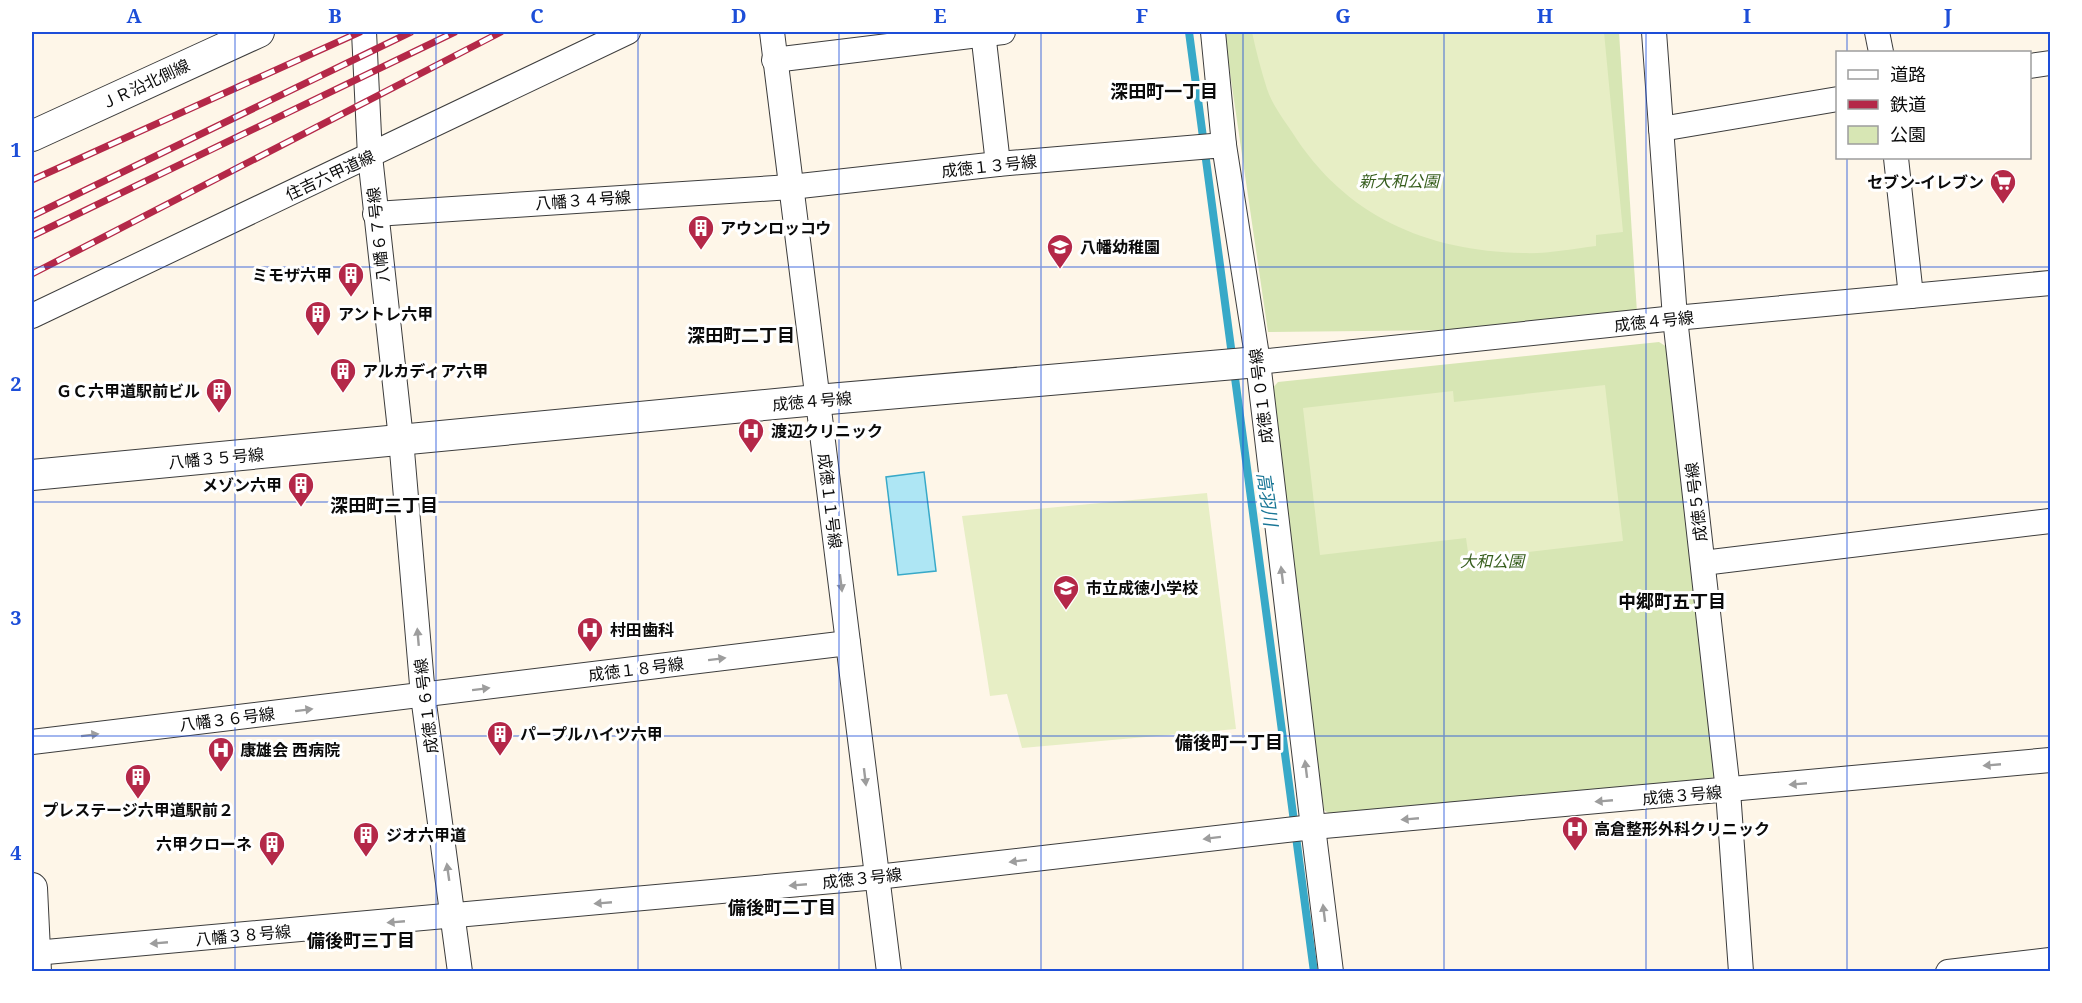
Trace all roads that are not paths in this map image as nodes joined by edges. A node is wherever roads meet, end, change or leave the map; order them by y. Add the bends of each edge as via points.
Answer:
1 (259, 32) edge
2 (364, 32) edge
3 (627, 32) edge
4 (772, 32) edge
5 (989, 32) edge
6 (1213, 32) edge
7 (1654, 32) edge
8 (1877, 32) edge
9 (1881, 51) edge
10 (774, 60) junction
11 (2050, 63) edge
12 (2031, 66) edge
13 (1836, 99) edge
14 (1661, 129) junction
15 (32, 136) edge
16 (1223, 145) junction
17 (370, 156) junction
18 (1896, 159) edge
19 (998, 164) junction
20 (791, 187) junction
21 (375, 214) junction
22 (2050, 283) edge
23 (1911, 296) junction
24 (32, 316) edge
25 (1675, 318) junction
26 (1242, 364) junction
27 (817, 400) junction
28 (401, 439) junction
29 (32, 475) edge
30 (2050, 521) edge
31 (1703, 563) junction
32 (848, 643) junction
33 (423, 696) junction
34 (32, 742) edge
35 (2050, 760) edge
36 (1728, 790) junction
37 (1309, 828) junction
38 (877, 877) junction
39 (32, 888) edge
40 (454, 917) junction
41 (34, 960) edge
42 (2050, 960) edge
43 (460, 972) edge
44 (889, 972) edge
45 (1331, 972) edge
46 (1741, 972) edge
47 (1948, 972) edge

1 - 15 street, ＪＲ沿北側線
2 - 17 street, 八幡６７号線
3 - 17 street, 住吉六甲道線
4 - 10 street, 成徳１１号線
5 - 10 street
5 - 19 street
6 - 16 street, 成徳１０号線
7 - 14 street, 成徳５号線
8 - 9 street
10 - 20 street, 成徳１１号線
11 - 12 street
13 - 14 street
14 - 25 street, 成徳５号線
16 - 19 street, 成徳１３号線
16 - 26 street, 成徳１０号線
17 - 21 street, 八幡６７号線
17 - 24 street, 住吉六甲道線
18 - 23 street
19 - 20 street, 成徳１３号線
20 - 21 street, 八幡３４号線
20 - 27 street, 成徳１１号線
21 - 28 street, 八幡６７号線
22 - 23 street, 成徳４号線
23 - 25 street, 成徳４号線
25 - 26 street, 成徳４号線
25 - 31 street, 成徳５号線
26 - 27 street, 成徳４号線
37 -> 26 street, 成徳１０号線
27 - 28 street, 成徳４号線
27 -> 32 street, 成徳１１号線
28 - 29 street, 八幡３５号線
33 -> 28 street, 成徳１６号線
30 - 31 street
31 - 36 street, 成徳５号線
33 -> 32 street, 成徳１８号線
32 -> 38 street, 成徳１１号線
34 -> 33 street, 八幡３６号線
40 -> 33 street, 成徳１６号線
35 -> 36 street, 成徳３号線
36 -> 37 street, 成徳３号線
36 - 46 street, 成徳５号線
37 -> 38 street, 成徳３号線
45 -> 37 street, 成徳１０号線
38 -> 40 street, 成徳３号線
38 - 44 street, 成徳１１号線
39 - 41 street
40 -> 41 street, 八幡３８号線
40 - 43 street, 成徳１６号線
42 - 47 street

